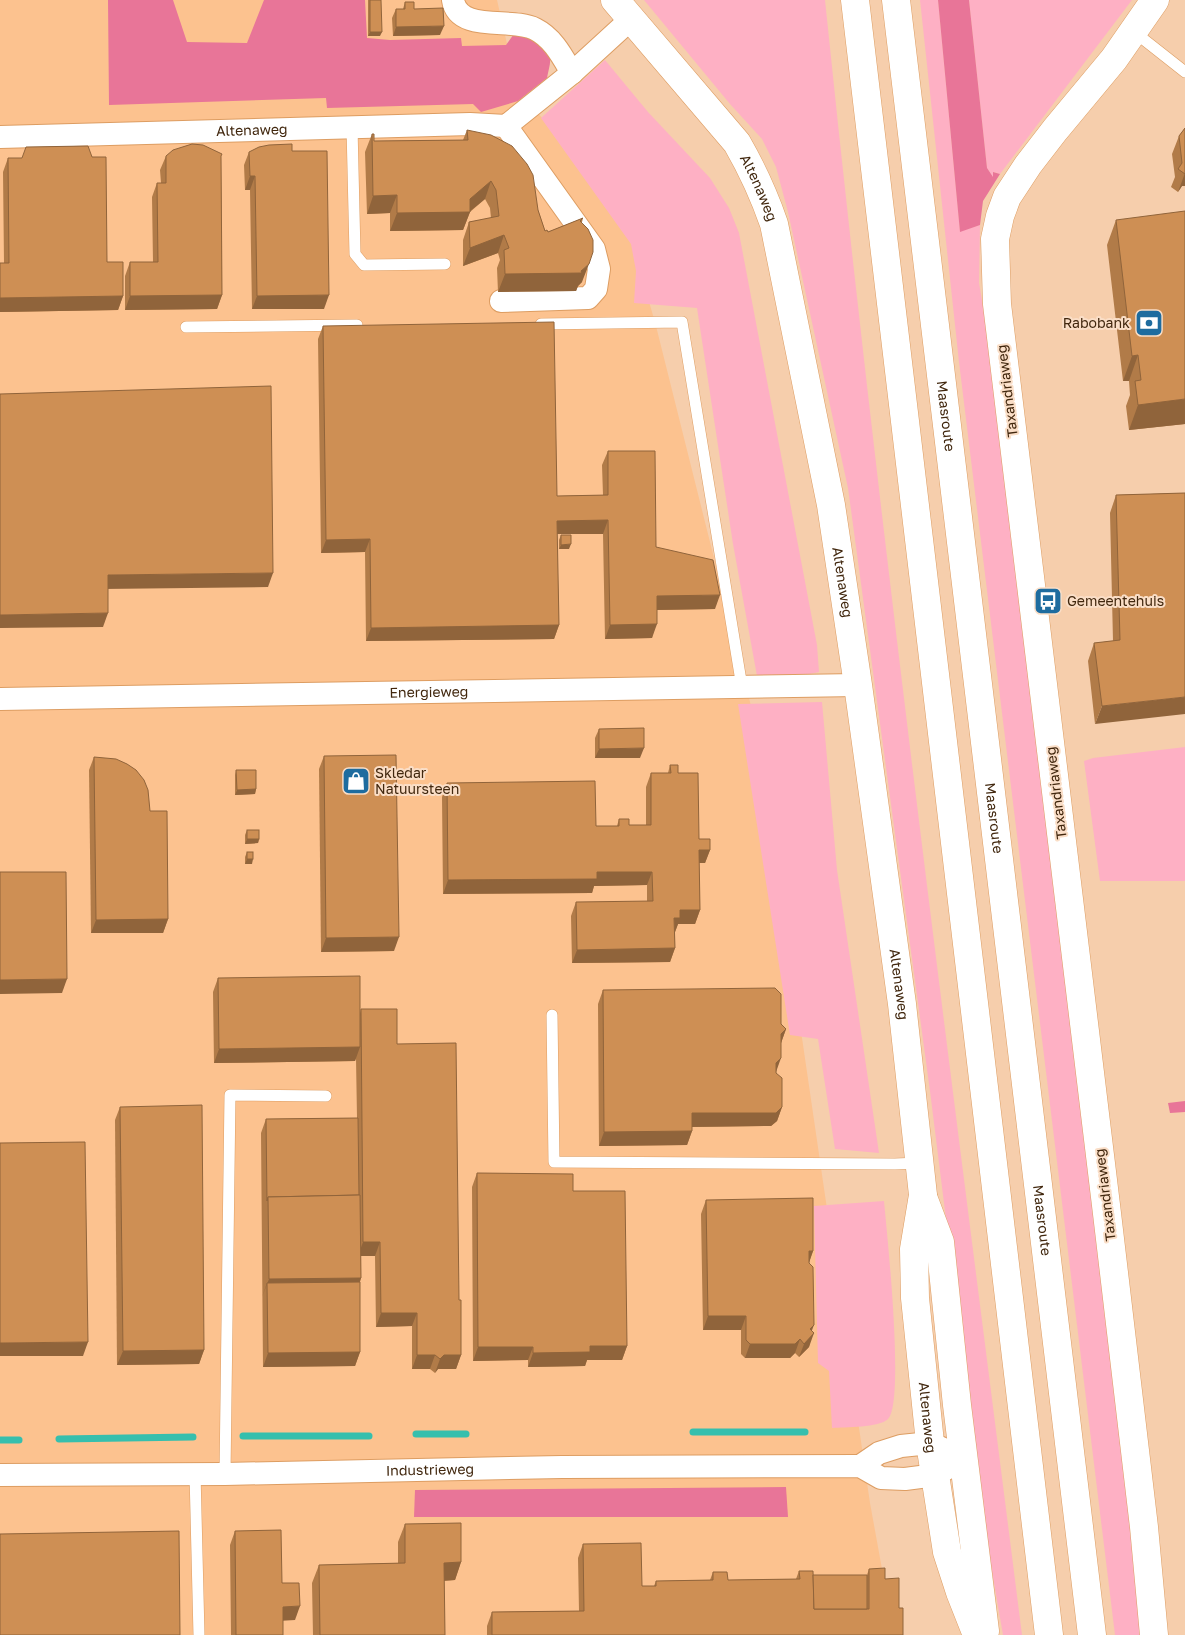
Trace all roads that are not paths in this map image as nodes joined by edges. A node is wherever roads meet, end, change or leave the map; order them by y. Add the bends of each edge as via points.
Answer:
1 (453, 0) edge
2 (855, 0) edge
3 (896, 0) edge
4 (1155, 0) edge
5 (623, 9) edge
6 (1133, 31) junction
7 (1185, 72) edge
8 (572, 73) junction
9 (506, 126) junction
10 (352, 127) junction
11 (0, 137) edge
12 (445, 264) dead end
13 (501, 301) dead end
14 (534, 324) edge
15 (365, 325) edge
16 (186, 327) dead end
17 (858, 685) junction
18 (742, 687) junction
19 (0, 699) edge
20 (552, 1015) dead end
21 (326, 1096) dead end
22 (920, 1163) junction
23 (923, 1195) junction
24 (930, 1443) junction
25 (964, 1458) junction
26 (860, 1466) junction
27 (195, 1473) junction
28 (225, 1474) junction
29 (0, 1475) edge
30 (936, 1476) junction
31 (198, 1635) edge
32 (977, 1635) edge
33 (986, 1635) edge
34 (1049, 1635) edge
35 (1092, 1635) edge
36 (1154, 1635) edge

1 - 8 street via 454,8 467,18 533,28 547,37
2 - 34 main road
3 - 35 main road, Maasroute
4 - 6 main road, Taxandriaweg
5 - 8 street, Altenaweg
5 - 17 main road, Altenaweg via 737,143 763,193 774,224 831,506
6 - 7 lane
6 - 36 main road, Taxandriaweg via 1028,165 1007,197 995,239 995,260 1000,332 1106,1205
8 - 9 street, Altenaweg
9 - 10 street, Altenaweg
9 - 13 street via 594,249 599,269 596,289 588,298
10 - 11 street, Altenaweg
10 - 12 lane via 355,254 364,265
14 - 18 lane via 682,322
15 - 16 lane
17 - 18 street, Energieweg
17 - 22 main road, Altenaweg via 902,1004
18 - 19 street, Energieweg
20 - 22 lane via 554,1162
21 - 28 lane via 230,1095
22 - 23 main road, Altenaweg
23 - 24 main road, Altenaweg via 914,1249 915,1298
23 - 25 main road, Altenaweg via 940,1242
24 - 25 street
24 - 26 street via 894,1448 879,1453
24 - 30 main road, Altenaweg
25 - 30 street, Industrieweg
25 - 33 main road, Altenaweg
26 - 28 street, Industrieweg via 562,1467
26 - 30 street, Industrieweg via 881,1478
27 - 28 street, Industrieweg
27 - 29 street, Industrieweg
27 - 31 lane
30 - 32 main road, Altenaweg via 947,1552

